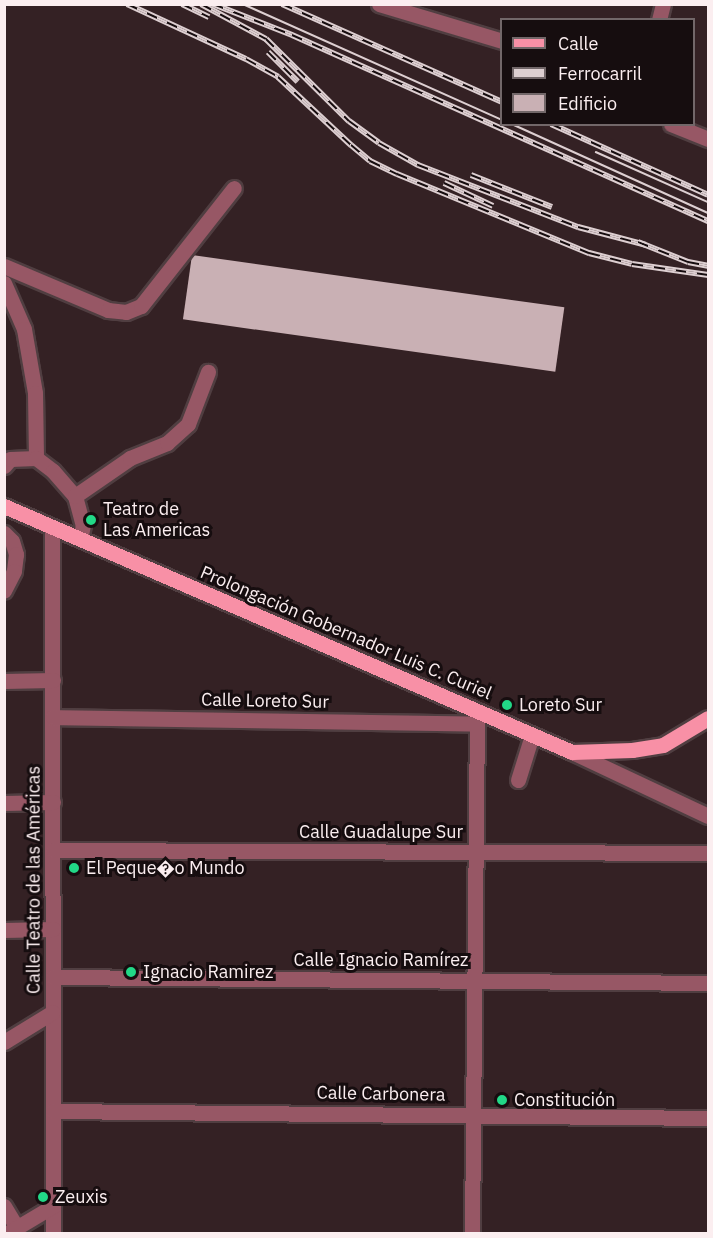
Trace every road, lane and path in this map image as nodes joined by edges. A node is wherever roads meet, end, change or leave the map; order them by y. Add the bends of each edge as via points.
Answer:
1 (379, 4) edge
2 (500, 41) edge
3 (676, 126) edge
4 (708, 139) edge
5 (234, 188) dead end
6 (4, 266) edge
7 (4, 283) edge
8 (208, 372) dead end
9 (36, 458) junction
10 (4, 466) edge
11 (75, 495) junction
12 (4, 506) edge
13 (52, 527) junction
14 (4, 533) edge
15 (80, 539) junction
16 (4, 591) edge
17 (53, 680) junction
18 (4, 681) edge
19 (53, 717) junction
20 (477, 717) junction
21 (708, 718) edge
22 (532, 735) junction
23 (572, 753) junction
24 (518, 780) dead end
25 (53, 802) junction
26 (4, 803) edge
27 (708, 816) edge
28 (53, 850) junction
29 (476, 852) junction
30 (708, 853) edge
31 (53, 929) junction
32 (4, 930) edge
33 (53, 977) junction
34 (475, 980) junction
35 (708, 983) edge
36 (53, 1012) junction
37 (4, 1042) edge
38 (53, 1111) junction
39 (473, 1115) junction
40 (708, 1118) edge
41 (4, 1206) edge
42 (53, 1206) junction
43 (11, 1231) edge
44 (53, 1233) edge
45 (472, 1233) edge

1 - 2 street
3 - 4 street
5 - 6 street via 141,306 126,312 108,310
7 - 9 street via 24,329 35,393
8 - 11 street via 188,424 167,442 130,458
9 - 10 street via 10,459
9 - 11 street
11 - 15 street via 83,525
12 - 13 main road, Prolongación Gobernador Luis C. Curiel
13 - 15 main road, Prolongación Gobernador Luis C. Curiel
13 - 17 street, Calle Teatro de las Américas
14 - 16 street via 16,554 14,571
15 - 20 main road, Prolongación Gobernador Luis C. Curiel
17 - 18 street
17 - 19 street, Calle Teatro de las Américas
19 - 20 street, Calle Loreto Sur
19 - 25 street, Calle Teatro de las Américas
20 - 22 main road, Prolongación Gobernador Luis C. Curiel
20 - 29 street
21 - 23 main road, Prolongación Gobernador Luis C. Curiel via 663,744
22 - 23 main road, Prolongación Gobernador Luis C. Curiel
22 - 24 street
23 - 27 street
25 - 26 street
25 - 28 street, Calle Teatro de las Américas
28 - 29 street, Calle Guadalupe Sur
28 - 31 street, Calle Teatro de las Américas
29 - 30 street, Calle Guadalupe Sur
29 - 34 street
31 - 32 street
31 - 33 street, Calle Teatro de las Américas
33 - 34 street, Calle Ignacio Ramírez
33 - 36 street, Calle Teatro de las Américas
34 - 35 street, Calle Ignacio Ramírez
34 - 39 street
36 - 37 street
36 - 38 street, Calle Teatro de las Américas
38 - 39 street, Calle Carbonera
38 - 42 street, Calle Teatro de las Américas
39 - 40 street, Calle Carbonera
39 - 45 street
41 - 43 street
42 - 43 street
42 - 44 street, Calle Teatro de las Américas

